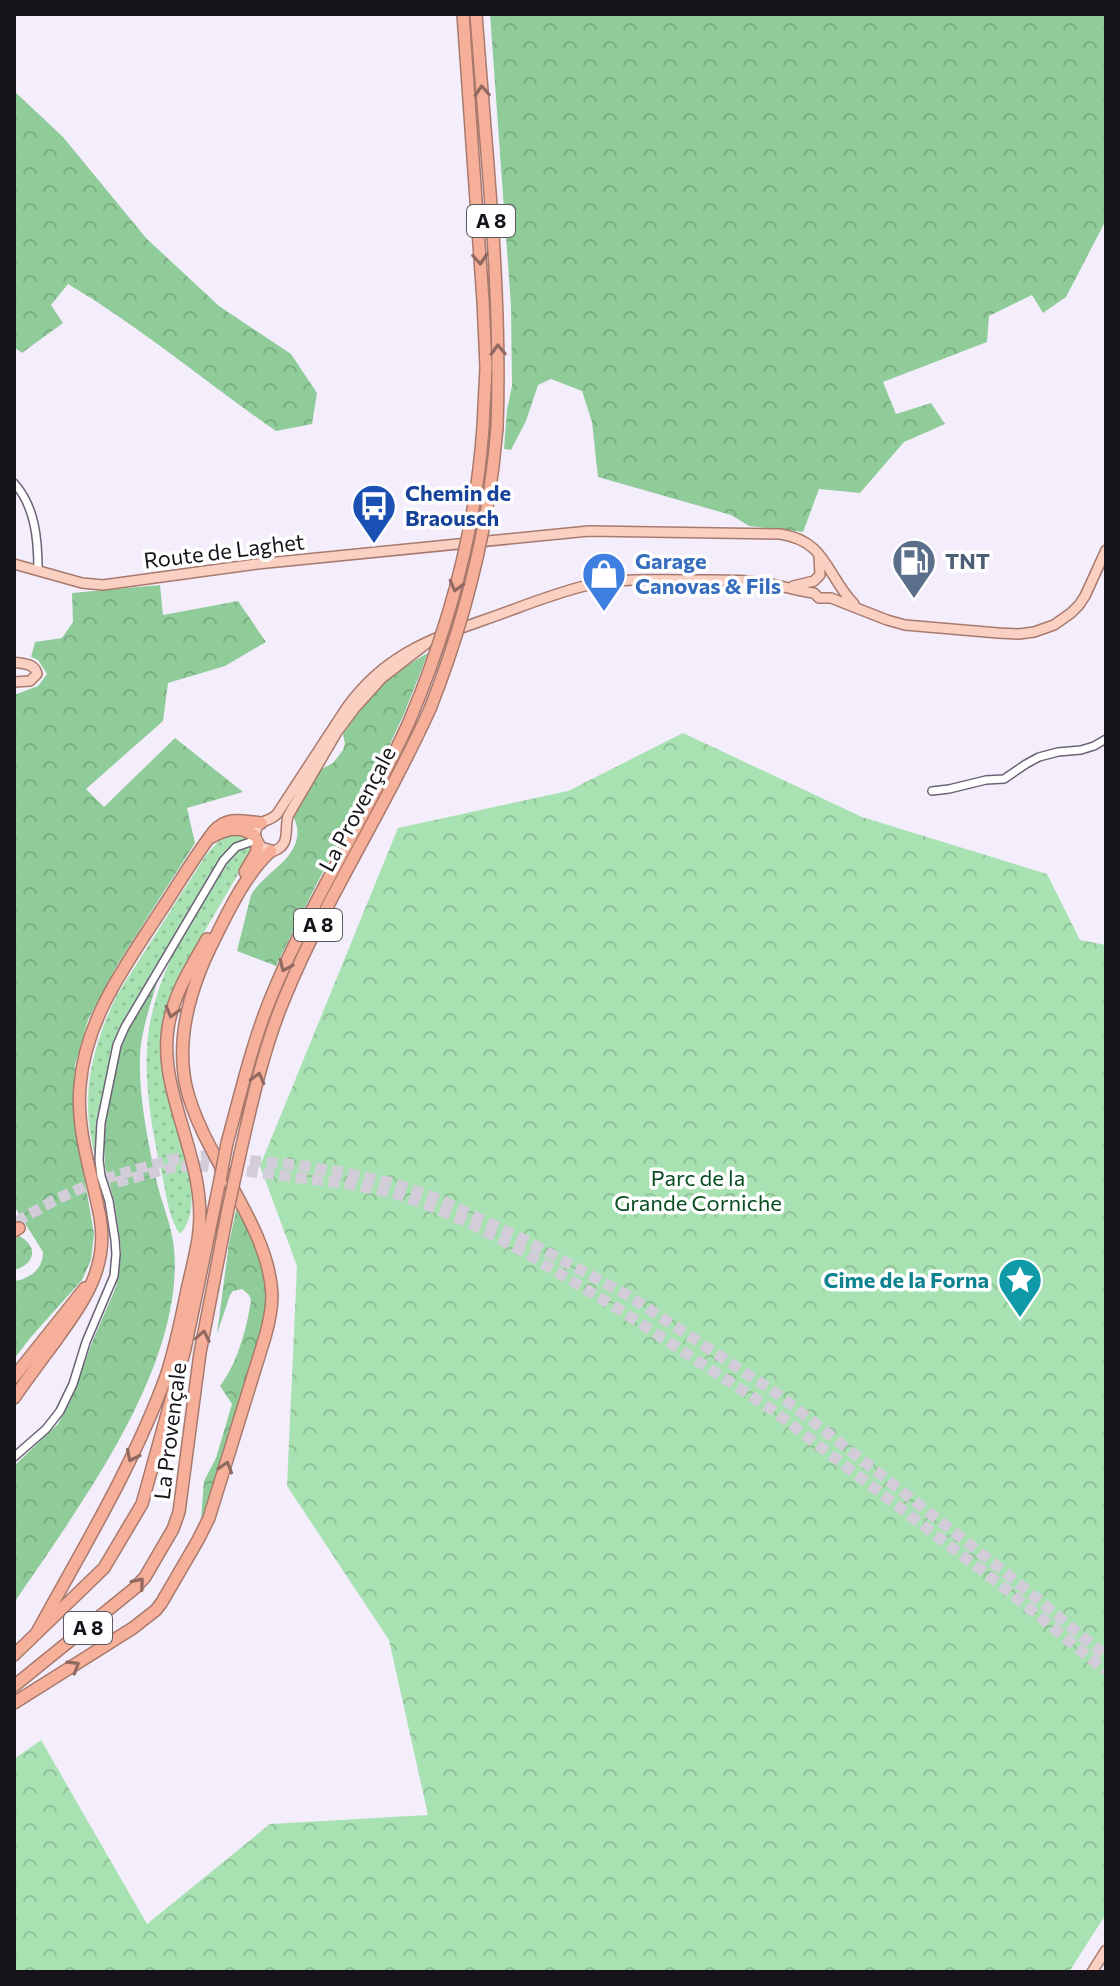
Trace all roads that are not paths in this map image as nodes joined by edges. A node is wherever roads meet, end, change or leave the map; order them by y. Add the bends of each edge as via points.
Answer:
1 (463, 14) edge
2 (476, 14) edge
3 (14, 483) edge
4 (1106, 550) edge
5 (818, 553) junction
6 (14, 564) edge
7 (38, 569) junction
8 (831, 575) junction
9 (817, 578) junction
10 (838, 586) junction
11 (789, 587) junction
12 (814, 593) junction
13 (831, 598) junction
14 (856, 607) junction
15 (426, 644) junction
16 (14, 662) edge
17 (14, 682) edge
18 (1106, 739) edge
19 (932, 791) dead end
20 (273, 819) junction
21 (261, 823) junction
22 (286, 829) junction
23 (208, 839) junction
24 (256, 840) junction
25 (271, 851) junction
26 (94, 1279) junction
27 (14, 1377) edge
28 (14, 1398) edge
29 (14, 1457) edge
30 (36, 1634) junction
31 (14, 1655) edge
32 (14, 1686) edge
33 (14, 1703) edge
34 (1106, 1950) edge
35 (1092, 1972) edge

1 -> 30 highway, La Provençale / A 8, bridge via 486,367 476,496 457,585 409,722 311,911 256,1041 227,1143 185,1349 142,1504 104,1568
32 -> 2 highway, La Provençale / A 8, bridge via 135,1588 173,1529 182,1501 200,1353 260,1069 293,979 402,768 457,634 492,478 499,365
3 - 7 street via 34,523
4 - 14 main road via 1079,605 1054,625 1034,632 905,625
5 - 7 main road, Route de Laghet via 794,536 589,531 103,585
5 - 8 main road
5 - 9 main road
6 - 7 main road, Route de Laghet
8 - 9 main road
8 - 10 main road
9 - 11 main road
9 - 12 main road
10 - 13 main road
10 - 14 main road
11 - 12 main road
11 - 15 main road via 739,580 602,583 544,598
12 - 13 main road
13 - 14 main road
15 - 20 main road via 396,658 358,693
15 - 22 main road via 382,678 355,708 292,807
16 - 17 main road via 30,665 37,674 30,681
18 - 19 street via 1081,750 1039,757 1004,779
20 - 21 main road
20 - 22 main road
21 - 23 highway via 229,820
21 - 24 main road
22 - 25 main road via 284,845
23 - 24 highway via 238,829
23 - 26 highway via 112,987 87,1043 80,1087 82,1131 102,1230
24 - 25 main road
24 - 29 street via 236,847 223,861 121,1036 105,1097 99,1160 115,1240 114,1276 60,1411
24 -> 30 highway via 252,861 185,978 168,1028 169,1070 196,1174 201,1216 172,1357 136,1450
33 -> 25 highway via 133,1628 162,1602 209,1518 265,1337 272,1295 264,1259 203,1133 185,1077 183,1044 198,974 248,880
26 - 27 highway
26 - 28 highway via 79,1309
30 - 31 highway, La Provençale / A 8
34 - 35 main road

